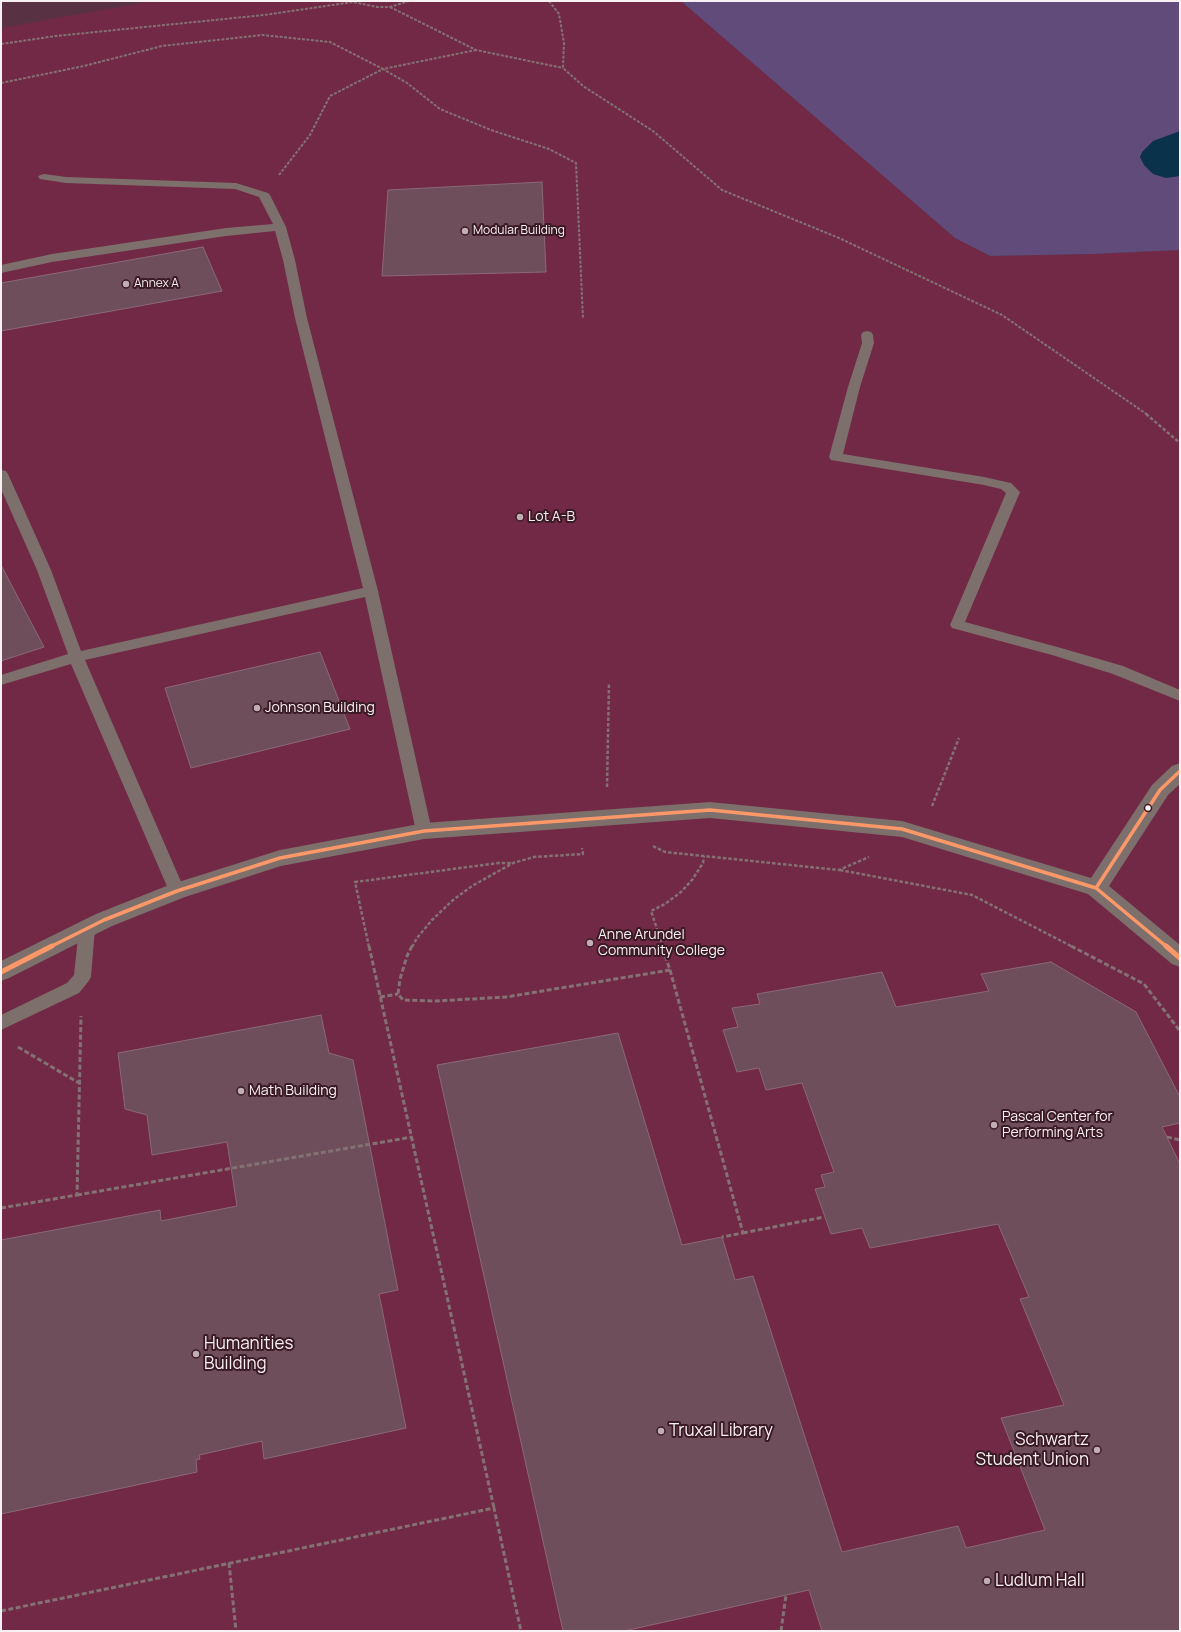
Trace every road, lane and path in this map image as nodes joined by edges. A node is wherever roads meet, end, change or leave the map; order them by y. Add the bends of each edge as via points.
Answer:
1 (409, 1) edge
2 (549, 1) edge
3 (390, 7) junction
4 (1, 44) edge
5 (476, 50) junction
6 (563, 68) junction
7 (382, 69) junction
8 (1, 82) edge
9 (44, 177) dead end
10 (264, 195) junction
11 (280, 227) junction
12 (1, 269) edge
13 (582, 319) dead end
14 (867, 335) dead end
15 (1180, 443) edge
16 (1, 474) edge
17 (371, 591) junction
18 (76, 657) junction
19 (1, 680) edge
20 (609, 683) dead end
21 (1180, 696) edge
22 (959, 738) dead end
23 (1180, 771) edge
24 (607, 818) junction
25 (424, 831) junction
26 (916, 833) junction
27 (652, 845) dead end
28 (581, 846) dead end
29 (704, 856) junction
30 (514, 863) junction
31 (840, 870) junction
32 (1096, 888) junction
33 (177, 891) junction
34 (87, 928) junction
35 (1180, 958) edge
36 (670, 970) junction
37 (1, 972) edge
38 (82, 977) junction
39 (398, 994) junction
40 (380, 997) junction
41 (1, 1023) edge
42 (1180, 1031) edge
43 (14, 1044) dead end
44 (80, 1083) junction
45 (412, 1137) junction
46 (1167, 1137) dead end
47 (1180, 1140) edge
48 (77, 1195) junction
49 (1, 1208) edge
50 (824, 1217) dead end
51 (743, 1232) junction
52 (722, 1237) dead end
53 (494, 1508) junction
54 (229, 1563) junction
55 (786, 1596) dead end
56 (1, 1611) edge
57 (236, 1631) edge
58 (521, 1631) edge
59 (781, 1631) edge

1 - 3 path
2 - 6 path via 559,14 564,43
3 - 4 path via 353,2 264,15 64,35
3 - 5 path
5 - 6 path
5 - 7 path
6 - 15 path via 583,86 653,131 722,190 839,238 1002,315 1140,408
7 - 8 path via 330,42 262,35 162,46 84,66
7 - 10 path via 330,96 310,135
7 - 13 path via 407,83 440,109 491,130 549,149 576,163
9 - 10 lane via 236,186
10 - 11 lane
11 - 12 lane via 226,232 52,258
11 - 17 lane
14 - 21 lane via 868,342 836,456 984,481 1006,486 1013,492 957,625 1056,650 1118,670
16 - 18 lane via 44,570
17 - 18 lane
17 - 25 lane
18 - 19 lane
18 - 33 lane
20 - 24 path
22 - 26 path
23 - 32 street via 1160,790
24 - 25 street
24 - 26 street via 710,810 902,829
25 - 33 street via 280,858
26 - 31 path via 889,849
26 - 32 street
27 - 29 path via 665,852
28 - 30 path via 583,854 534,857
29 - 31 path
29 - 36 path via 698,872 685,888 666,904 651,911
30 - 39 path via 472,886 432,920 417,938 407,956
30 - 40 path via 355,882
31 - 42 path via 972,895 1144,984
32 - 35 street
33 - 34 street
34 - 37 street
34 - 38 lane
36 - 39 path via 506,997 436,1001 403,1000
36 - 51 path
38 - 41 lane via 74,988
38 - 44 path
39 - 40 path
40 - 45 path
43 - 44 path
44 - 48 path
45 - 48 path
45 - 53 path
46 - 47 path
48 - 49 path
50 - 51 path
51 - 52 path
53 - 54 path
53 - 58 path
54 - 56 path
54 - 57 path
55 - 59 path

